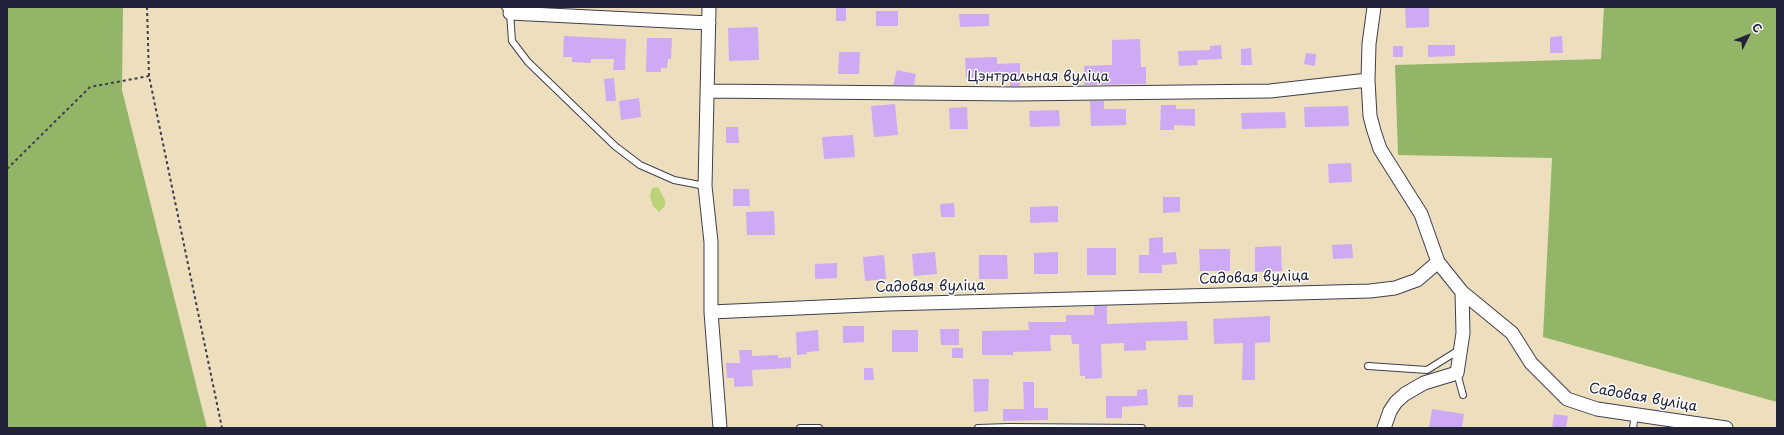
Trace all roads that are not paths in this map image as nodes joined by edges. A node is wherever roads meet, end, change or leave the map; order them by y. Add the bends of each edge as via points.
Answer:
1 (709, 7) edge
2 (1374, 7) edge
3 (507, 10) edge
4 (709, 23) junction
5 (1368, 80) junction
6 (707, 90) junction
7 (705, 186) junction
8 (1438, 262) junction
9 (1462, 292) junction
10 (711, 312) junction
11 (1462, 348) junction
12 (1368, 366) dead end
13 (1457, 373) junction
14 (1463, 395) dead end
15 (1635, 414) junction
16 (720, 428) edge
17 (800, 428) edge
18 (819, 428) edge
19 (978, 428) edge
20 (1142, 428) edge
21 (1384, 428) edge
22 (1633, 428) edge
23 (1726, 428) edge

1 - 4 street
2 - 5 street
3 - 4 street
3 - 7 lane via 512,41 528,62 615,146 640,165 674,180
4 - 6 street
5 - 6 street, Цэнтральная вуліца via 1270,91 1016,94
5 - 8 street via 1370,116 1377,143 1421,214
6 - 7 street
7 - 10 street via 711,242
8 - 9 street, Садовая вуліца
8 - 10 street, Садовая вуліца via 1417,280 1395,288 1370,291 888,304
9 - 11 street
9 - 15 street, Садовая вуліца via 1512,334 1531,363 1567,399 1597,409
10 - 16 street
11 - 12 lane via 1427,370
11 - 13 street
13 - 14 lane
13 - 21 street via 1424,383 1405,394 1390,411
15 - 22 lane
15 - 23 street, Садовая вуліца
17 - 18 lane
19 - 20 lane

